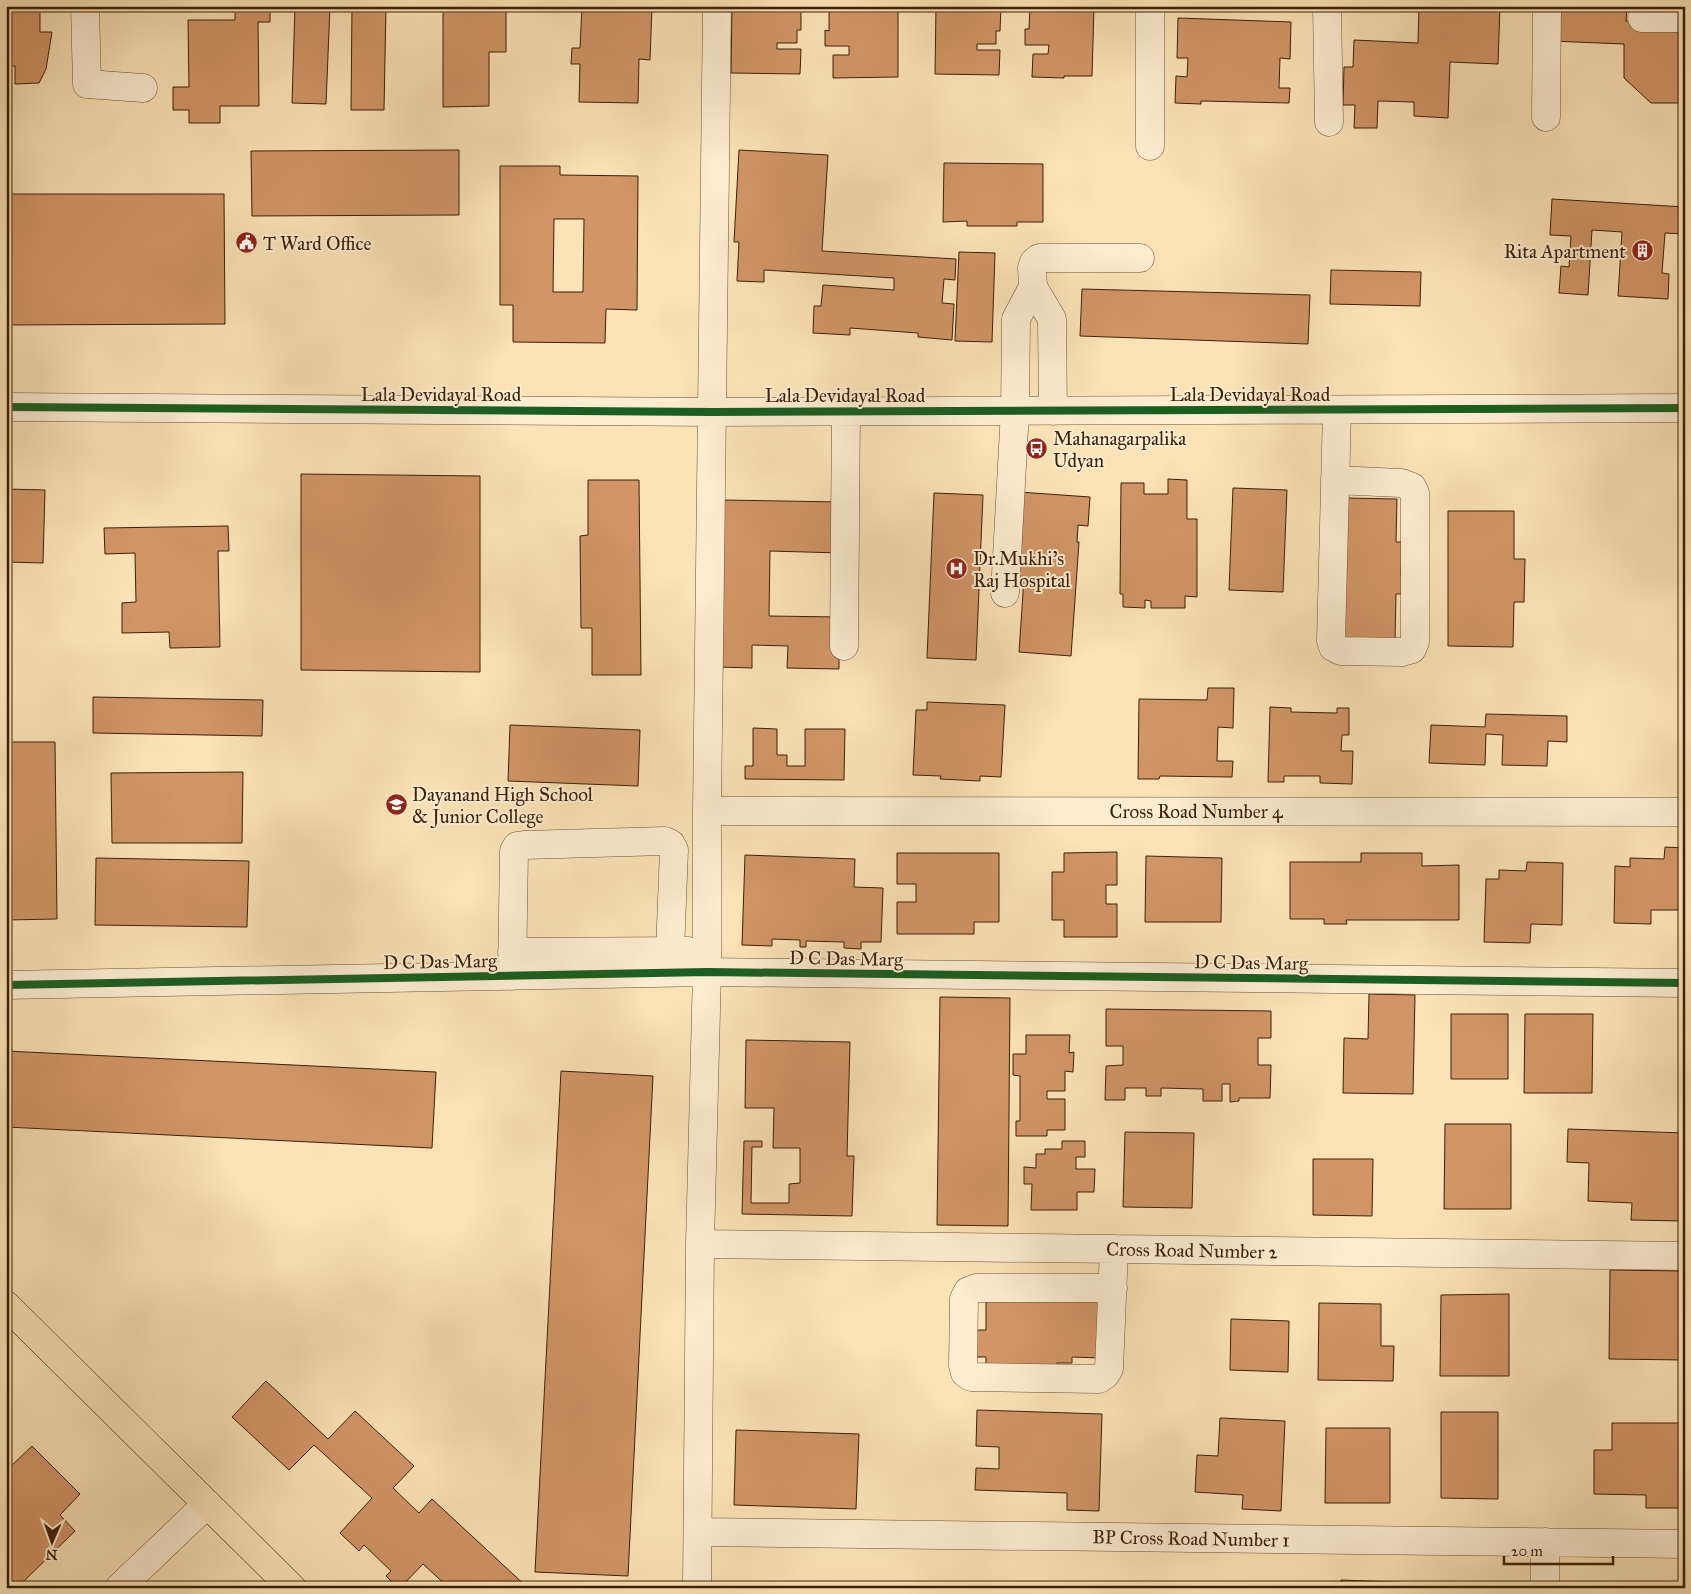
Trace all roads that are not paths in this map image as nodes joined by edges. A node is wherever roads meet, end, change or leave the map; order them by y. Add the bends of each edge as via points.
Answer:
1 (85, 6) edge
2 (717, 6) edge
3 (1150, 6) edge
4 (1327, 6) edge
5 (1547, 6) edge
6 (1642, 18) dead end
7 (1685, 18) edge
8 (143, 88) dead end
9 (1546, 118) dead end
10 (1329, 122) dead end
11 (1150, 146) dead end
12 (1140, 258) dead end
13 (1033, 287) junction
14 (6, 407) edge
15 (1685, 408) edge
16 (1337, 410) junction
17 (1015, 411) junction
18 (1053, 411) junction
19 (713, 412) junction
20 (846, 412) junction
21 (1335, 480) junction
22 (1005, 593) dead end
23 (844, 646) dead end
24 (707, 811) junction
25 (1685, 812) edge
26 (673, 882) junction
27 (707, 883) junction
28 (670, 951) junction
29 (605, 962) junction
30 (707, 962) junction
31 (512, 964) junction
32 (1685, 983) edge
33 (6, 984) edge
34 (700, 1244) junction
35 (1114, 1250) junction
36 (1685, 1256) edge
37 (1113, 1288) junction
38 (6, 1305) edge
39 (207, 1504) junction
40 (698, 1532) junction
41 (1545, 1542) junction
42 (1685, 1544) edge
43 (119, 1588) edge
44 (292, 1588) edge
45 (697, 1588) edge
46 (1545, 1588) edge

1 - 8 street via 87,84
2 - 19 street
3 - 11 street
4 - 10 street
5 - 9 street
6 - 7 street
12 - 13 street via 1039,258 1032,268
13 - 17 street via 1016,319
13 - 18 street via 1052,319
14 - 19 street, Lala Devidayal Road
15 - 16 street, Lala Devidayal Road
16 - 18 street, Lala Devidayal Road
16 - 21 street
17 - 18 street, Lala Devidayal Road
17 - 20 street, Lala Devidayal Road
17 - 22 street
19 - 20 street, Lala Devidayal Road
19 - 24 street
20 - 23 street
21 - 21 street via 1401,483 1412,487 1415,494 1415,642 1412,649 1402,652 1341,651 1331,641
24 - 25 street, Cross Road Number 4
24 - 27 street
26 - 27 street
26 - 28 street
26 - 31 street via 674,850 664,841 517,846 514,851
27 - 30 street
28 - 29 street
28 - 30 street
29 - 30 street, D C Das Marg
29 - 31 street, D C Das Marg
30 - 32 street, D C Das Marg
30 - 34 street
31 - 33 street, D C Das Marg
34 - 35 street, Cross Road Number 2
34 - 40 street
35 - 36 street, Cross Road Number 2
35 - 37 street
37 - 37 street via 1109,1369 1099,1379 971,1377 965,1373 964,1299 968,1291 976,1288
38 - 39 main road
39 - 43 street
39 - 44 main road
40 - 41 street, BP Cross Road Number 1
40 - 45 street
41 - 42 street, BP Cross Road Number 1
41 - 46 street

